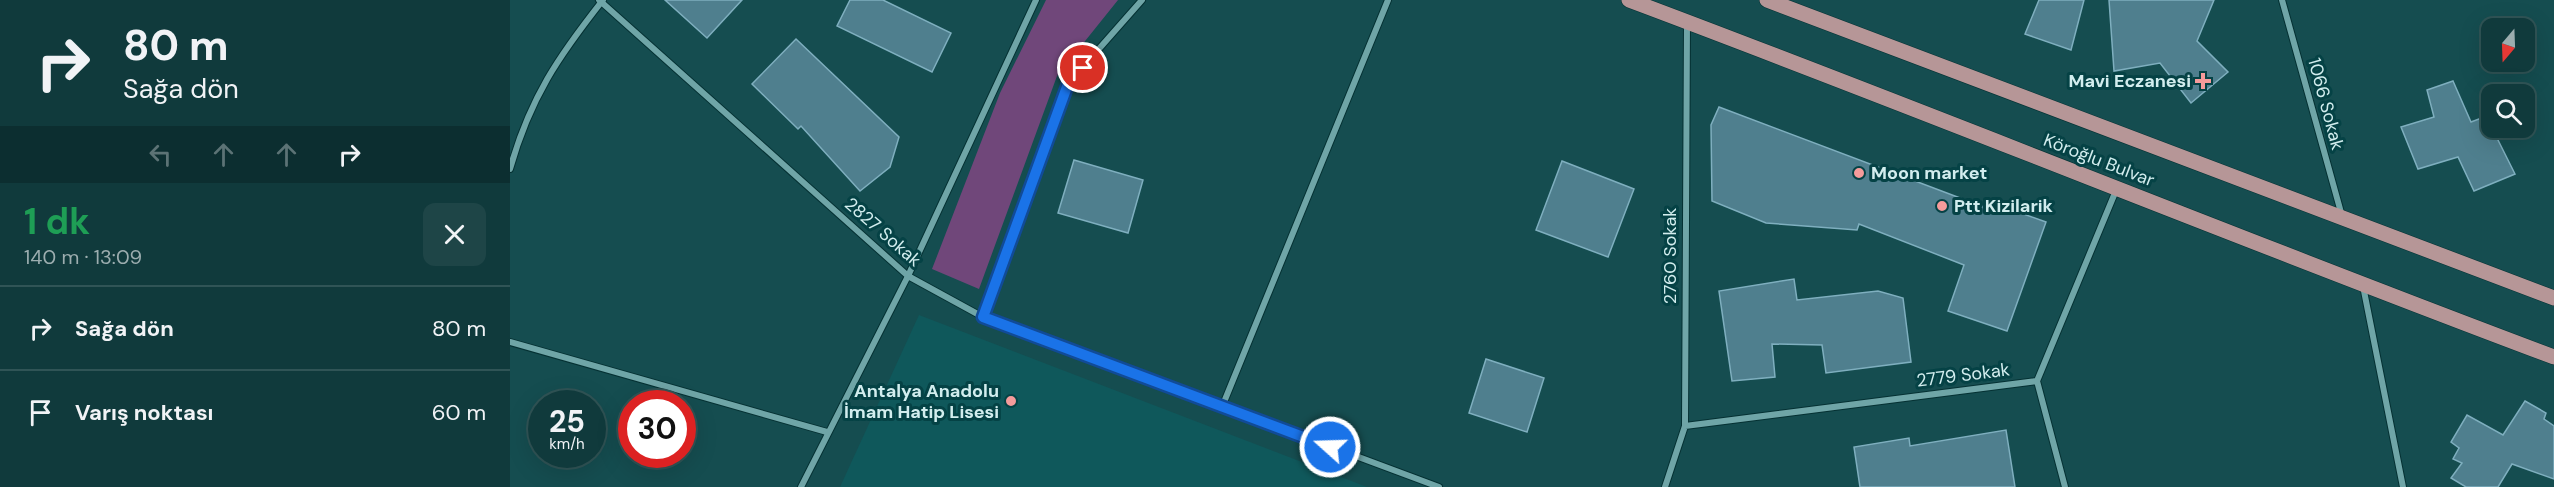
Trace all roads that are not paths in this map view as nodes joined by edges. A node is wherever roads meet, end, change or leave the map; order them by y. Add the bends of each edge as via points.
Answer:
1 (1036, 0) edge
2 (1142, 0) edge
3 (1388, 0) edge
4 (1629, 0) edge
5 (1767, 0) edge
6 (2282, 0) edge
7 (601, 1) edge
8 (1687, 22) junction
9 (510, 169) edge
10 (2117, 187) junction
11 (2342, 216) junction
12 (908, 276) junction
13 (2363, 286) junction
14 (2554, 298) edge
15 (983, 317) junction
16 (510, 342) edge
17 (2554, 357) edge
18 (2037, 381) junction
19 (1222, 407) junction
20 (1684, 426) junction
21 (827, 432) junction
22 (801, 487) edge
23 (1439, 487) edge
24 (1665, 487) edge
25 (2064, 487) edge
26 (2403, 487) edge

1 - 12 street
2 - 15 street via 1068,84
3 - 19 street
4 - 8 main road, Köroğlu Bulvar
5 - 11 main road, Köroğlu Bulvar
6 - 11 street, 1066 Sokak
7 - 9 street via 544,82 519,135
7 - 12 street, 2827 Sokak
8 - 10 main road, Köroğlu Bulvar
8 - 20 street, 2760 Sokak
10 - 13 main road, Köroğlu Bulvar
10 - 18 street, 2779 Sokak
11 - 14 main road, Köroğlu Bulvar
12 - 15 street, 2827 Sokak
12 - 21 street
13 - 17 main road, Köroğlu Bulvar
13 - 26 street
15 - 19 street, 2827 Sokak
16 - 21 street
18 - 20 street, 2779 Sokak
18 - 25 street
19 - 23 street, 2827 Sokak
20 - 24 street, 2760 Sokak
21 - 22 street

